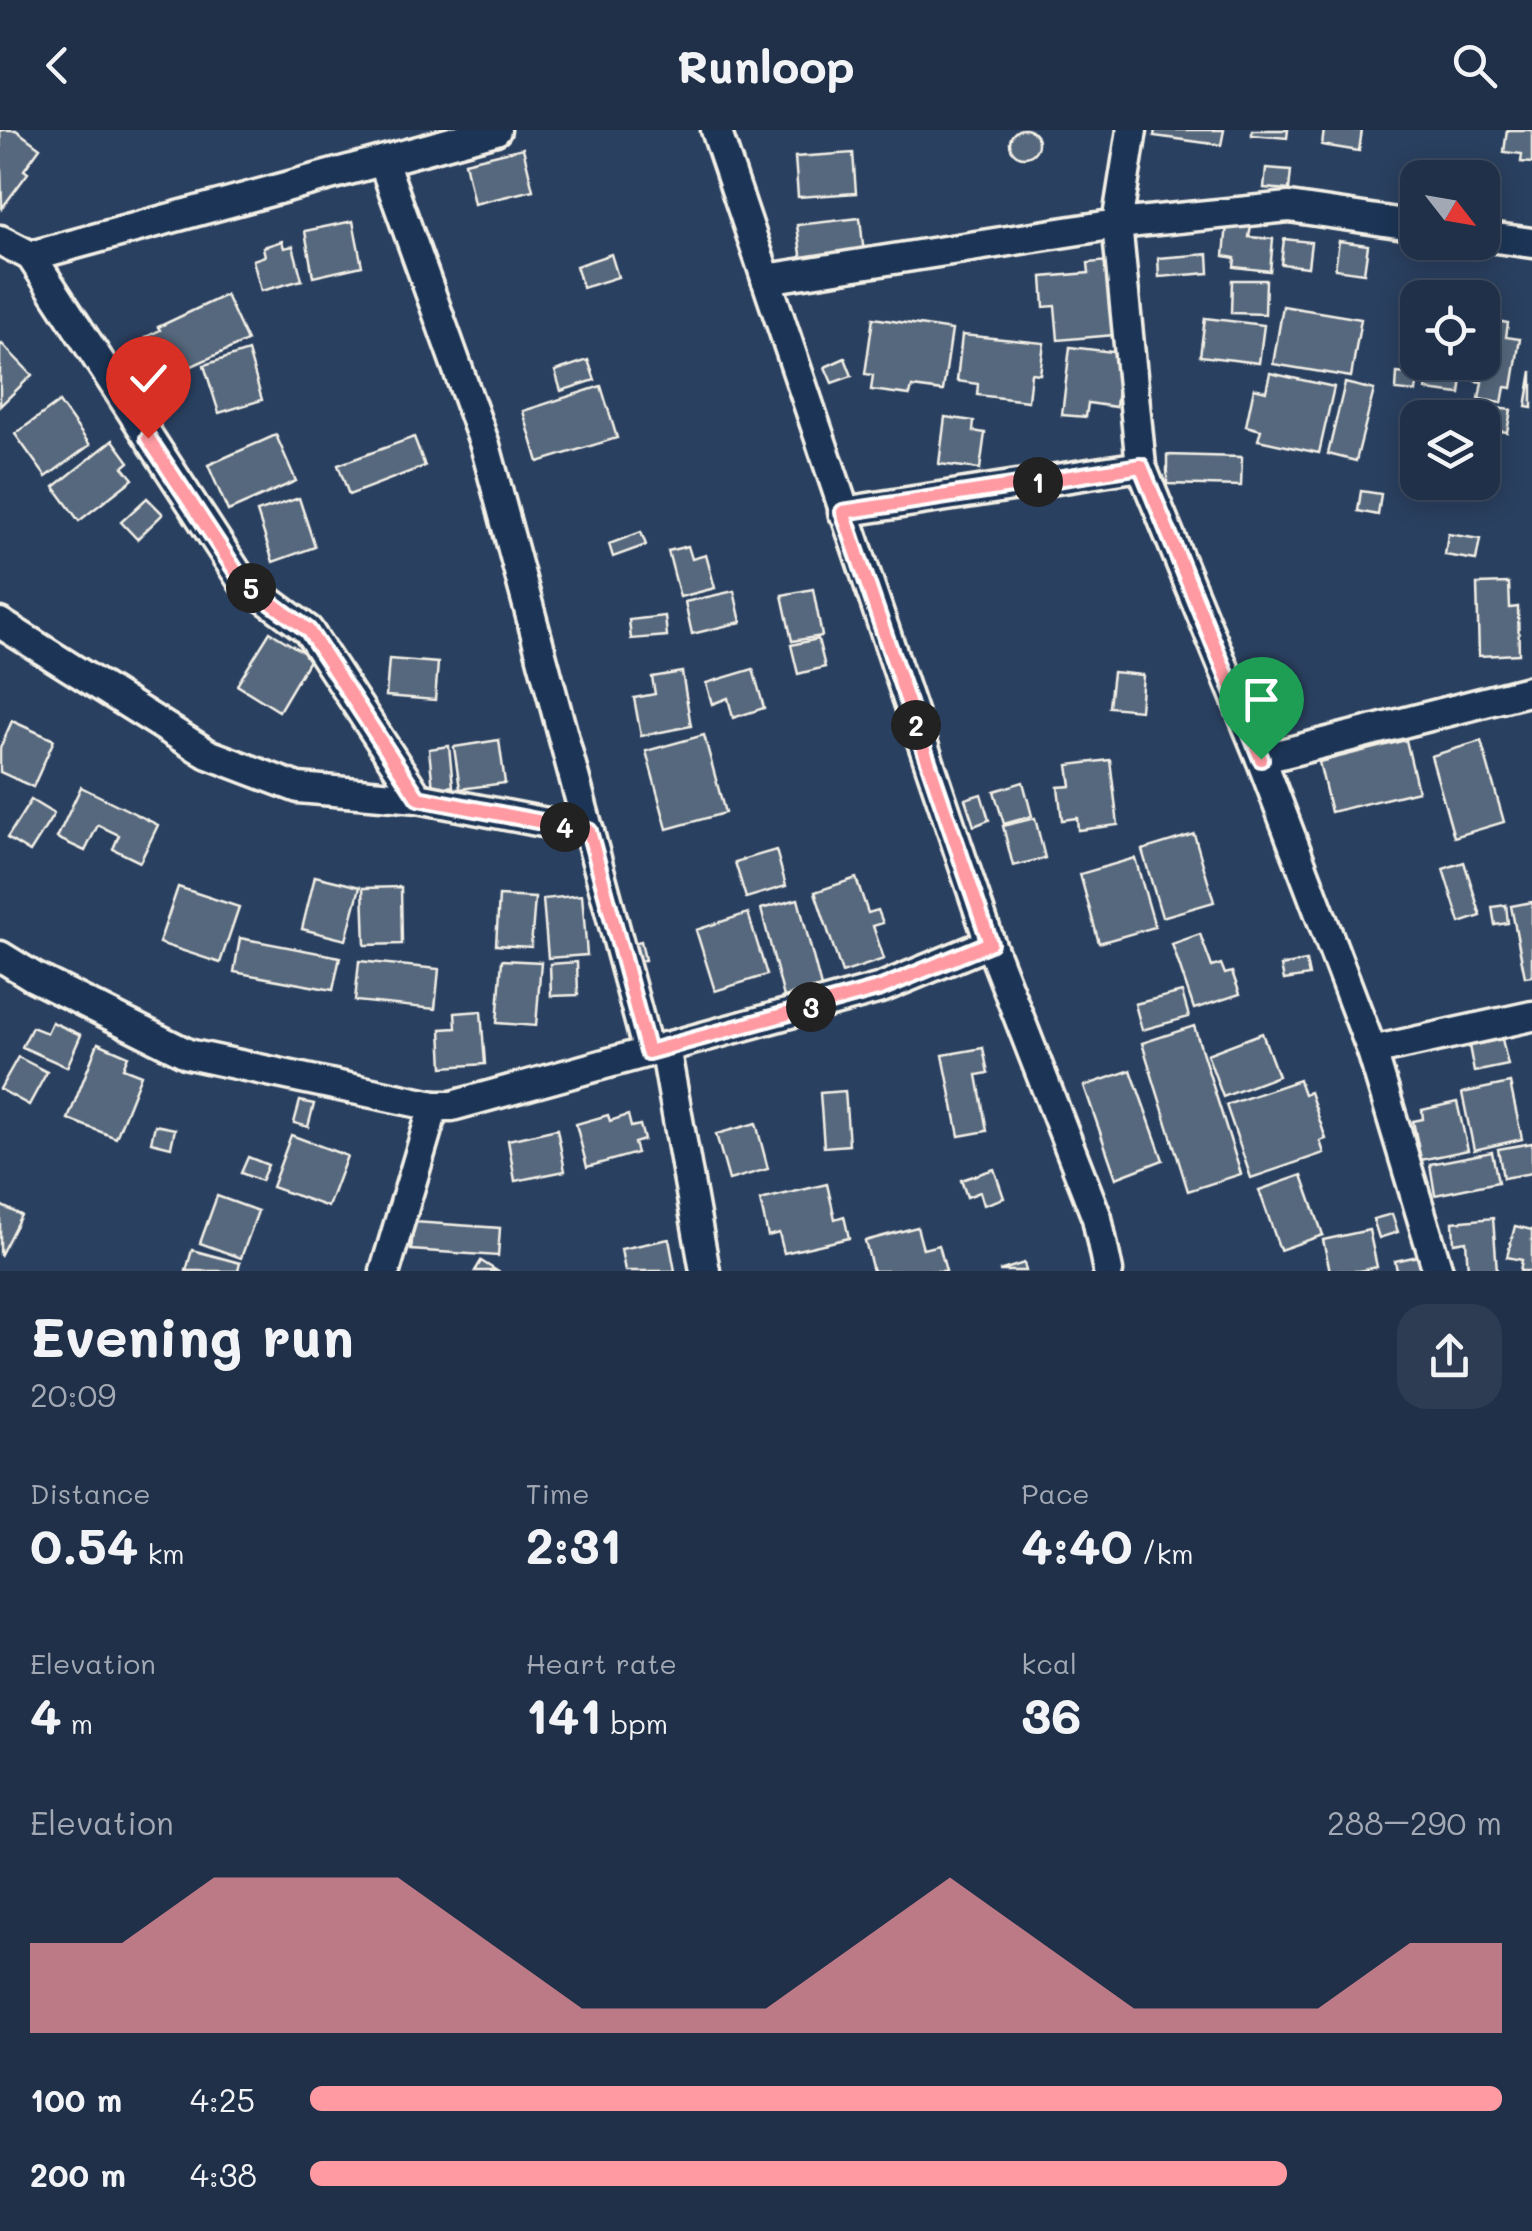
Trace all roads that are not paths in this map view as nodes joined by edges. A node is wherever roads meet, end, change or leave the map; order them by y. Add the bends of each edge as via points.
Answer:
1 (496, 130) edge
2 (716, 130) edge
3 (1132, 130) edge
4 (383, 161) junction
5 (1400, 223) edge
6 (1117, 224) junction
7 (1500, 239) edge
8 (0, 240) edge
9 (1532, 243) edge
10 (30, 256) junction
11 (766, 279) junction
12 (1141, 466) junction
13 (843, 512) junction
14 (0, 623) edge
15 (1532, 690) edge
16 (1261, 759) junction
17 (418, 798) junction
18 (589, 831) junction
19 (990, 943) junction
20 (0, 956) edge
21 (1532, 1016) edge
22 (656, 1050) junction
23 (1372, 1052) junction
24 (434, 1106) junction
25 (385, 1271) edge
26 (706, 1271) edge
27 (1108, 1271) edge
28 (1438, 1271) edge

1 - 4 street
2 - 11 street
3 - 6 street
4 - 10 street
4 - 18 street via 485,445
5 - 6 street via 1289,208
6 - 11 street
6 - 12 street
7 - 9 street
8 - 10 street
10 - 17 street via 243,582 308,630
11 - 13 street
12 - 13 street
12 - 16 street
13 - 19 street
14 - 17 street via 208,754 298,788
15 - 16 street
16 - 23 street
17 - 18 street
18 - 22 street
19 - 22 street via 881,988
19 - 27 street via 1098,1218
20 - 24 street via 188,1054
21 - 23 street
22 - 24 street
22 - 26 street
23 - 28 street
24 - 25 street

